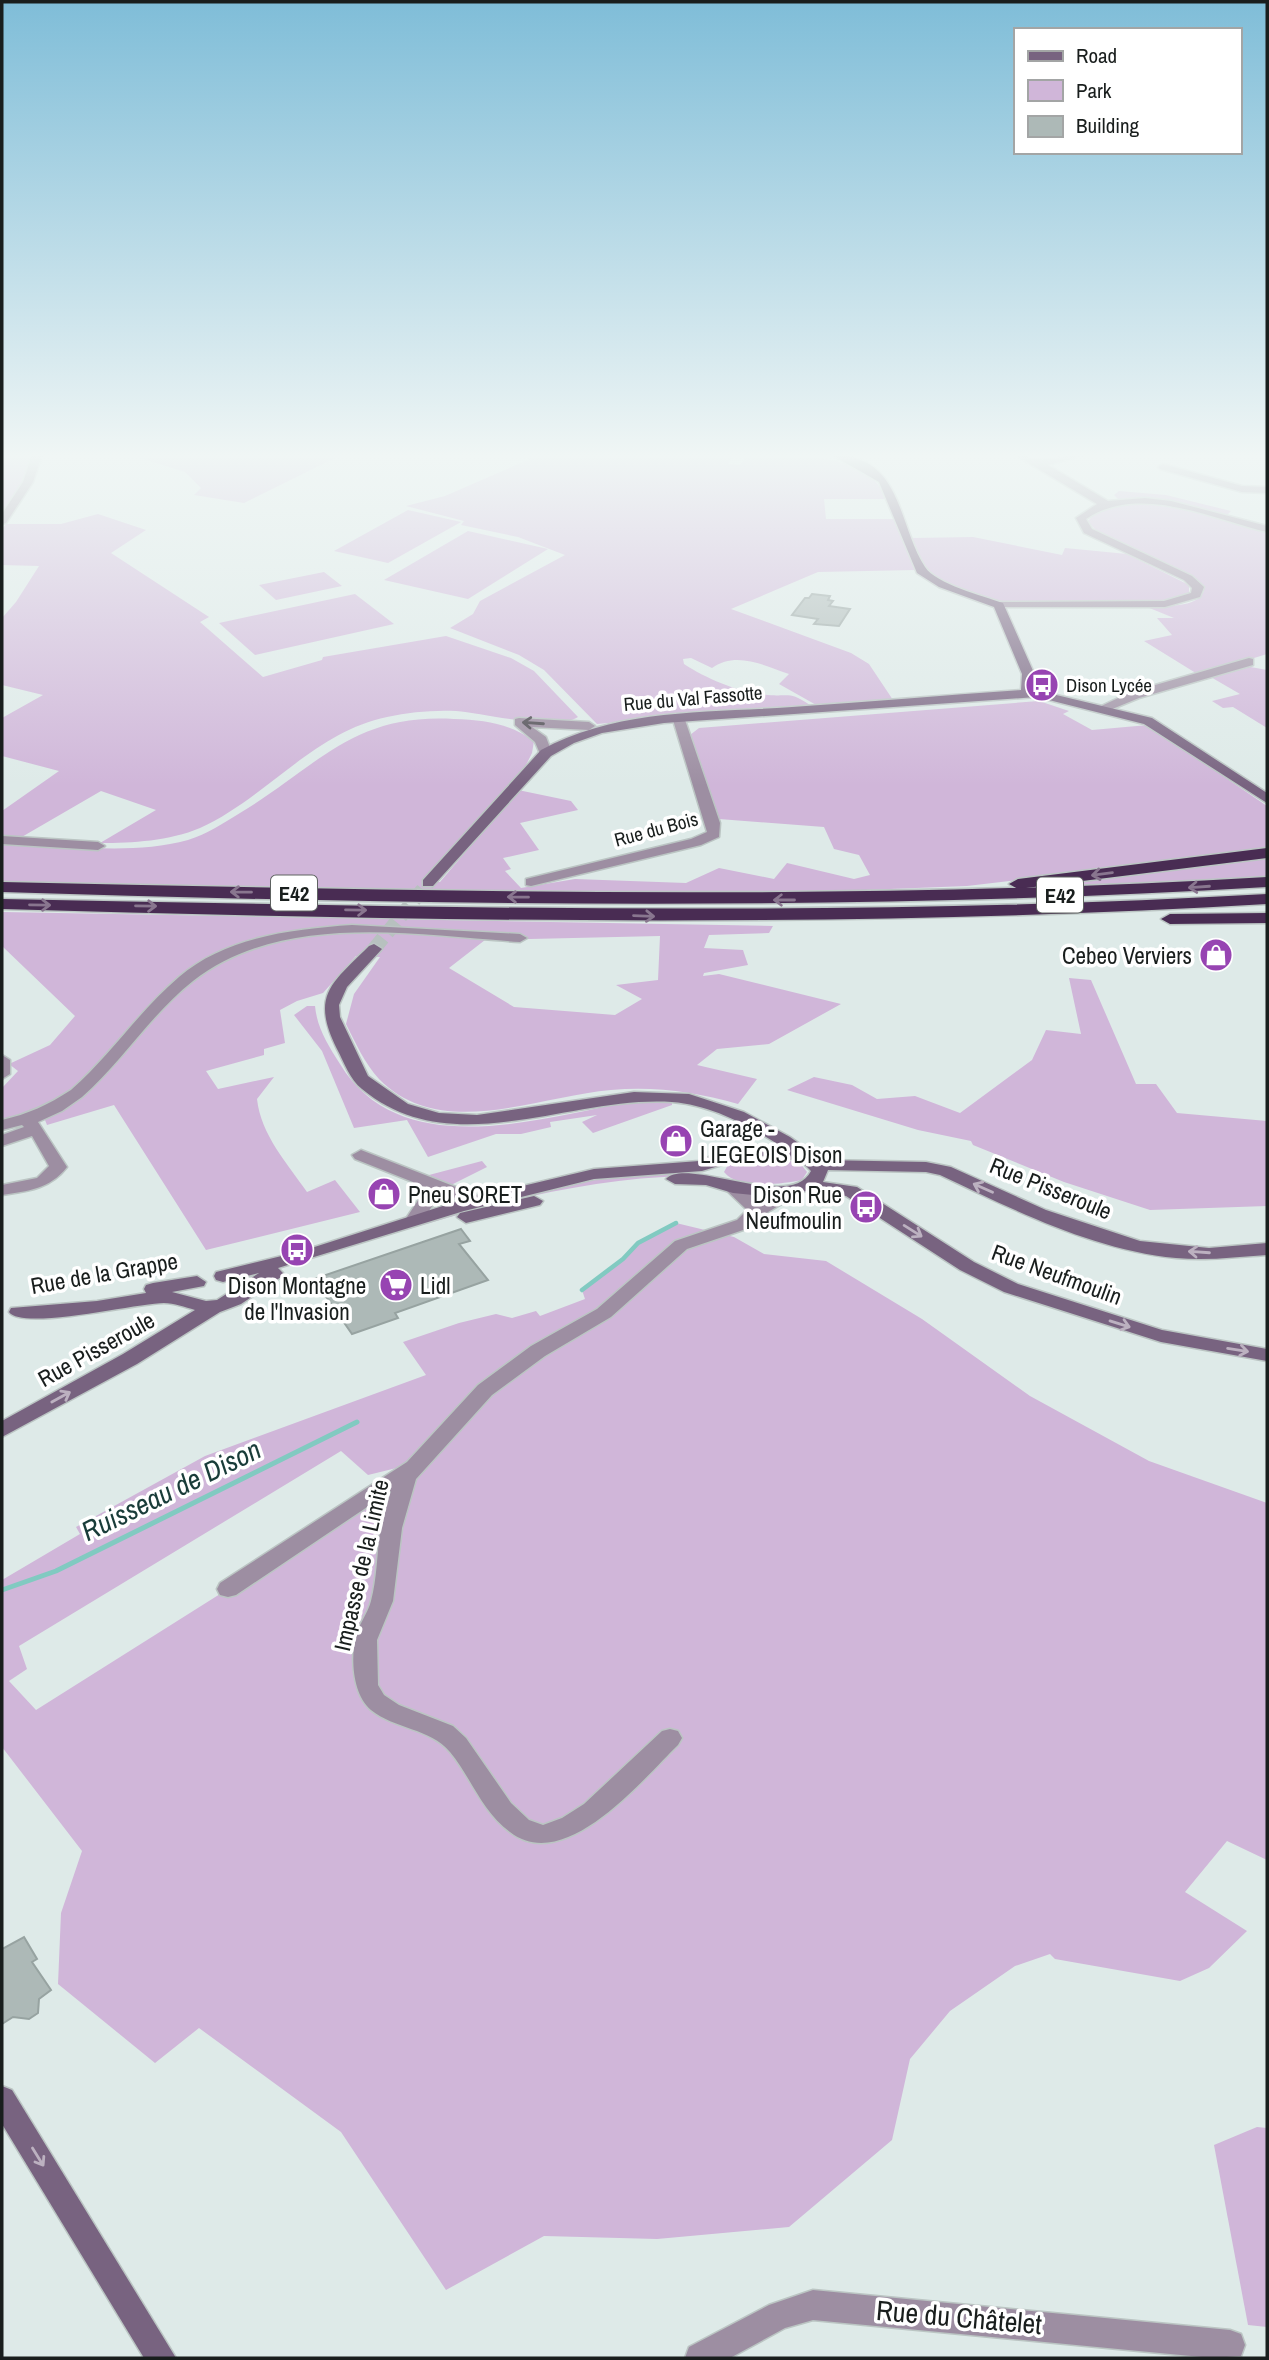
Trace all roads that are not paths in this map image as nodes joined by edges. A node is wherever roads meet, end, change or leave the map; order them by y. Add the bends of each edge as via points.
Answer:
1 (918, 565) edge
2 (1161, 565) edge
3 (999, 605) junction
4 (1249, 662) dead end
5 (1034, 691) junction
6 (1101, 709) junction
7 (679, 720) junction
8 (589, 726) dead end
9 (547, 752) junction
10 (1267, 799) edge
11 (2, 840) edge
12 (98, 846) dead end
13 (1267, 853) edge
14 (531, 882) dead end
15 (428, 883) tunnel mouth
16 (1267, 883) edge
17 (2, 887) edge
18 (1267, 899) edge
19 (852, 900) junction
20 (2, 904) edge
21 (895, 916) junction
22 (1267, 918) edge
23 (520, 939) dead end
24 (374, 949) tunnel mouth
25 (2, 1060) edge
26 (2, 1074) edge
27 (747, 1120) junction
28 (2, 1125) edge
29 (32, 1125) junction
30 (2, 1141) edge
31 (743, 1152) junction
32 (361, 1155) dead end
33 (812, 1161) junction
34 (715, 1163) junction
35 (422, 1182) junction
36 (725, 1185) junction
37 (803, 1187) junction
38 (2, 1190) edge
39 (478, 1202) junction
40 (757, 1211) junction
41 (414, 1220) junction
42 (1267, 1249) edge
43 (223, 1276) junction
44 (194, 1291) junction
45 (238, 1295) junction
46 (214, 1308) junction
47 (10, 1314) edge
48 (1267, 1355) edge
49 (2, 1430) edge
50 (419, 1462) junction
51 (228, 1589) dead end
52 (670, 1738) dead end
53 (2, 2099) edge
54 (1230, 2345) dead end
55 (161, 2358) edge
56 (700, 2358) edge

1 - 3 street via 943,585
2 - 3 street via 1188,578 1198,587 1196,595 1165,604
3 - 5 street
4 - 6 street
5 - 6 street, Rue du Val Fassotte
5 - 7 street, Rue du Val Fassotte
6 - 10 street, Rue du Val Fassotte via 1158,725
7 - 9 street, Rue du Val Fassotte via 592,730
7 - 14 street, Rue du Bois via 714,834
8 -> 9 street via 519,722 541,740
9 - 15 street, Rue du Val Fassotte
11 - 12 street
13 -> 19 highway
16 -> 19 highway, E42
19 -> 17 highway, E42
18 - 21 highway, E42 via 1062,912
20 -> 21 highway, E42
21 - 22 highway
23 - 29 street via 340,929 297,934 235,951 190,975 78,1096
24 - 27 street via 334,992 329,1013 332,1027 366,1085 405,1108 442,1118 489,1119 655,1095 695,1100
25 - 26 street
27 - 31 street via 756,1139
27 - 33 street
28 - 29 street
29 - 30 street
29 - 38 street via 58,1162 55,1172 43,1182
31 - 33 street, Rue Pisseroule via 780,1151
31 - 34 street, Rue Pisseroule
32 - 35 street
33 - 37 street via 819,1177
42 -> 33 street, Rue Pisseroule via 1208,1254 1153,1248 1087,1231 945,1171
34 - 36 street via 712,1172
34 - 39 street, Rue Pisseroule via 594,1174
35 - 39 street
35 - 41 street via 430,1196
36 - 37 street
36 - 40 street
36 - 45 street via 665,1179 614,1183 464,1217 271,1274
37 - 40 street, Impasse de la Limite
37 -> 48 street, Rue Neufmoulin via 851,1191 967,1266 1011,1288 1161,1336
39 - 41 street, Rue Pisseroule
40 - 50 street, Impasse de la Limite via 743,1224 681,1245 604,1313 503,1375
41 - 43 street, Rue Pisseroule
43 - 44 street, Rue Pisseroule
43 - 45 street via 238,1284
44 - 46 street via 198,1306
44 - 47 street, Rue de la Grappe via 89,1308
45 - 46 street, Rue Pisseroule
49 -> 46 street, Rue Pisseroule
50 - 51 street
50 - 52 street, Impasse de la Limite via 406,1476 391,1528 382,1601 366,1640 367,1686 376,1701 391,1712 445,1733 502,1811 520,1826 543,1835 570,1826 593,1811
53 -> 55 street
54 - 56 street, Rue du Châtelet via 813,2305 779,2315

